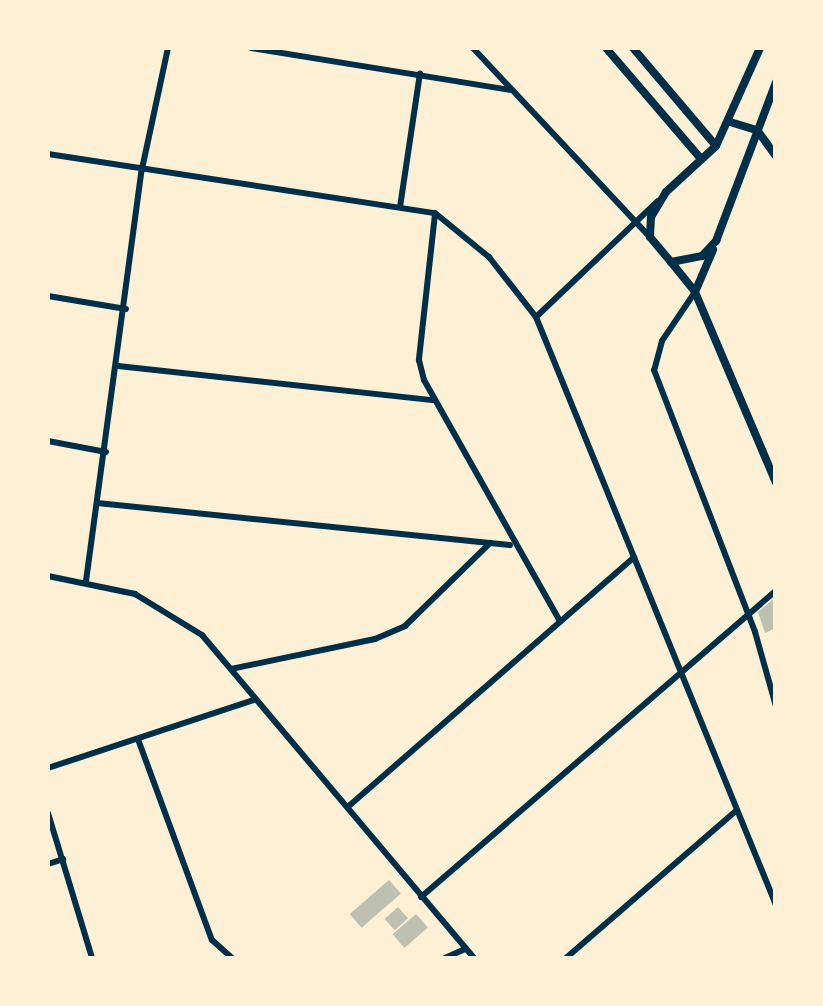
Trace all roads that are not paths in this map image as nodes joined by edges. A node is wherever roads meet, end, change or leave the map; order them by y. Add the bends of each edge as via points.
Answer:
1 (168, 48) edge
2 (251, 48) edge
3 (473, 48) edge
4 (606, 48) edge
5 (760, 48) edge
6 (637, 51) edge
7 (625, 67) junction
8 (420, 73) junction
9 (776, 82) edge
10 (510, 90) junction
11 (730, 122) junction
12 (757, 130) junction
13 (716, 146) junction
14 (48, 154) edge
15 (776, 156) edge
16 (701, 159) junction
17 (142, 169) junction
18 (666, 192) junction
19 (400, 207) junction
20 (435, 213) junction
21 (634, 224) junction
22 (650, 237) junction
23 (716, 241) junction
24 (671, 262) junction
25 (695, 292) junction
26 (48, 296) edge
27 (126, 309) junction
28 (536, 318) junction
29 (118, 366) junction
30 (432, 400) junction
31 (48, 440) edge
32 (106, 452) junction
33 (776, 483) edge
34 (97, 502) junction
35 (490, 543) junction
36 (511, 545) junction
37 (634, 557) junction
38 (48, 576) edge
39 (86, 582) junction
40 (776, 590) edge
41 (746, 616) junction
42 (559, 620) junction
43 (230, 668) junction
44 (678, 672) junction
45 (254, 700) junction
46 (776, 706) edge
47 (140, 742) junction
48 (48, 768) edge
49 (350, 804) junction
50 (736, 812) junction
51 (48, 813) edge
52 (63, 859) junction
53 (48, 864) edge
54 (421, 897) junction
55 (776, 905) edge
56 (465, 949) junction
57 (92, 958) edge
58 (232, 958) edge
59 (445, 958) edge
60 (474, 958) edge
61 (566, 958) edge

1 - 17 street
2 - 8 street
3 - 10 street
4 - 7 street
5 - 11 street
6 - 7 street
6 - 13 street
7 - 16 street
8 - 10 street
8 - 19 street
9 - 12 street
10 - 21 street
11 - 12 street
11 - 13 street
12 - 15 street
12 - 23 street
13 - 16 street
14 - 17 street
16 - 18 street
17 - 19 street
17 - 27 street
18 - 21 street
18 - 22 street via 651,217
19 - 20 street
20 - 28 street via 488,257
20 - 30 street via 419,360
21 - 22 street
21 - 28 street
22 - 24 street
23 - 24 street via 702,256
23 - 25 street
24 - 25 street
25 - 33 street
25 - 41 street via 662,341 654,370
26 - 27 street
27 - 29 street
28 - 37 street
29 - 30 street
29 - 32 street
30 - 36 street
31 - 32 street
32 - 34 street
34 - 35 street
34 - 39 street
35 - 36 street
35 - 43 street via 405,626 375,640
36 - 42 street
37 - 42 street
37 - 44 street
38 - 39 street
39 - 43 street via 168,609
40 - 41 street
41 - 44 street
41 - 46 street
42 - 49 street
43 - 45 street
44 - 50 street
44 - 54 street
45 - 47 street
45 - 49 street
47 - 48 street
47 - 58 street via 212,940
49 - 54 street
50 - 55 street
50 - 61 street
51 - 52 street
52 - 53 street
52 - 57 street
54 - 56 street
56 - 59 street
56 - 60 street

